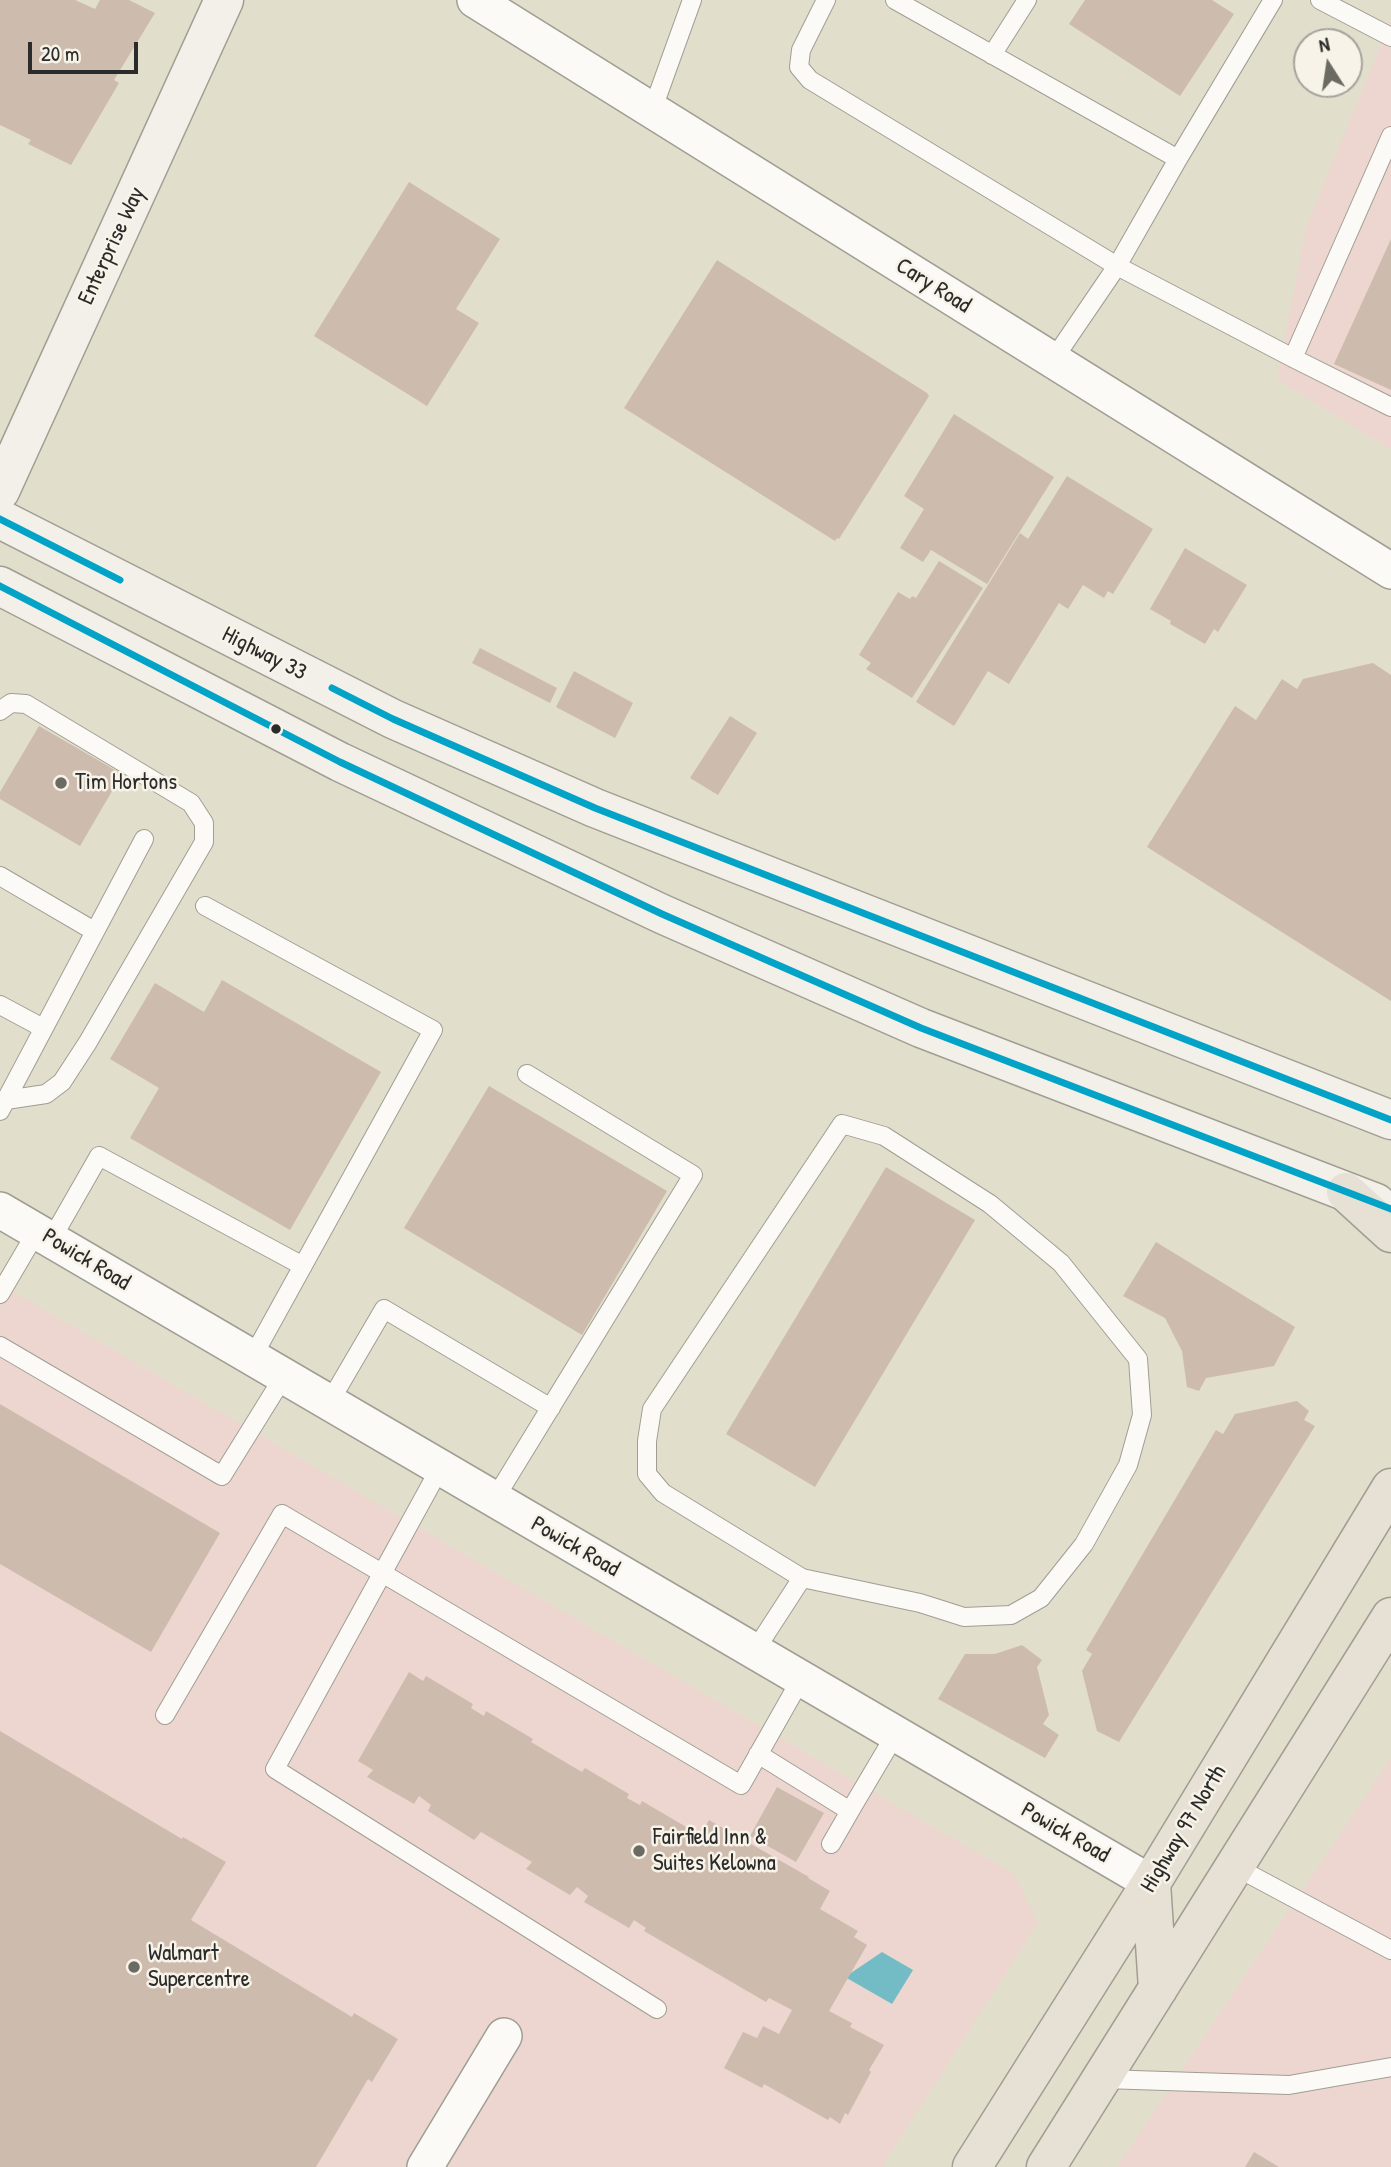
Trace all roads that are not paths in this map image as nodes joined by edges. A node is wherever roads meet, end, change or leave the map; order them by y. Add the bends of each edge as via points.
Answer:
1 (224, 0) edge
2 (475, 0) edge
3 (692, 0) edge
4 (826, 0) edge
5 (895, 0) edge
6 (1027, 0) edge
7 (1273, 0) edge
8 (1320, 0) edge
9 (1391, 37) edge
10 (992, 55) junction
11 (652, 111) junction
12 (1391, 136) edge
13 (1178, 159) junction
14 (1117, 266) junction
15 (1293, 358) junction
16 (1053, 360) junction
17 (1391, 407) edge
18 (0, 491) edge
19 (0, 519) edge
20 (1391, 571) edge
21 (0, 586) edge
22 (0, 711) edge
23 (144, 839) dead end
24 (0, 876) edge
25 (205, 906) dead end
26 (94, 931) junction
27 (0, 1005) edge
28 (43, 1028) junction
29 (527, 1074) dead end
30 (3, 1105) edge
31 (1391, 1120) edge
32 (1346, 1192) junction
33 (1391, 1209) edge
34 (0, 1210) edge
35 (1391, 1233) edge
36 (44, 1236) junction
37 (303, 1266) junction
38 (0, 1294) edge
39 (0, 1346) edge
40 (252, 1358) junction
41 (284, 1376) junction
42 (329, 1403) junction
43 (551, 1408) junction
44 (440, 1468) junction
45 (1391, 1488) edge
46 (494, 1500) junction
47 (383, 1572) junction
48 (802, 1578) junction
49 (1391, 1617) edge
50 (754, 1652) junction
51 (801, 1679) junction
52 (165, 1715) dead end
53 (895, 1735) junction
54 (758, 1754) junction
55 (850, 1811) junction
56 (831, 1844) dead end
57 (1234, 1866) junction
58 (1151, 1883) junction
59 (1391, 1950) edge
60 (1158, 1989) junction
61 (657, 2009) dead end
62 (504, 2036) dead end
63 (1391, 2067) edge
64 (1102, 2079) junction
65 (425, 2167) edge
66 (972, 2167) edge
67 (1046, 2167) edge

1 - 18 main road, Enterprise Way
2 - 11 street, Cary Road
3 - 11 lane
4 - 14 lane via 801,50 800,67 810,80
5 - 10 lane
6 - 10 lane
7 - 13 lane
8 - 9 lane
10 - 13 lane
11 - 16 street, Cary Road
12 - 15 lane
13 - 14 lane
14 - 15 lane
14 - 16 lane
15 - 17 lane
16 - 20 street, Cary Road
19 - 31 main road, Highway 33 via 393,719 595,808
21 - 32 main road via 340,762 662,914 921,1028
22 - 30 lane via 11,703 26,704 191,803 204,823 204,842 62,1082 46,1094
23 - 26 lane
24 - 26 lane
25 - 37 lane via 433,1030
26 - 28 lane
27 - 28 lane
28 - 30 lane
29 - 43 lane via 693,1175
32 - 33 main road
32 - 35 highway
34 - 36 street, Powick Road
36 - 37 lane via 99,1156
36 - 38 lane
36 - 40 street, Powick Road
37 - 40 lane
39 - 41 lane via 222,1476
40 - 41 street, Powick Road
41 - 42 street, Powick Road
42 - 43 lane via 384,1309
42 - 44 street, Powick Road
43 - 46 lane
44 - 46 street, Powick Road
44 - 47 lane
45 - 58 highway, Highway 97 North
46 - 50 street, Powick Road
47 - 52 lane via 282,1514
47 - 54 lane via 741,1785
47 - 61 lane via 275,1769
48 - 48 lane via 663,1493 647,1474 646,1441 652,1409 842,1124 884,1136 990,1204 1061,1263 1138,1359 1142,1415 1128,1465 1084,1544 1041,1598 1011,1615 964,1617
48 - 50 lane
49 - 57 highway
50 - 51 street, Powick Road
51 - 53 street, Powick Road
51 - 54 lane
53 - 55 lane
53 - 58 street, Powick Road
54 - 55 lane
55 - 56 lane
57 - 59 lane
57 - 60 highway
58 - 60 highway
58 - 66 highway, Highway 97 North
60 - 64 highway
62 - 65 street
63 - 64 lane via 1289,2085
64 - 67 highway

